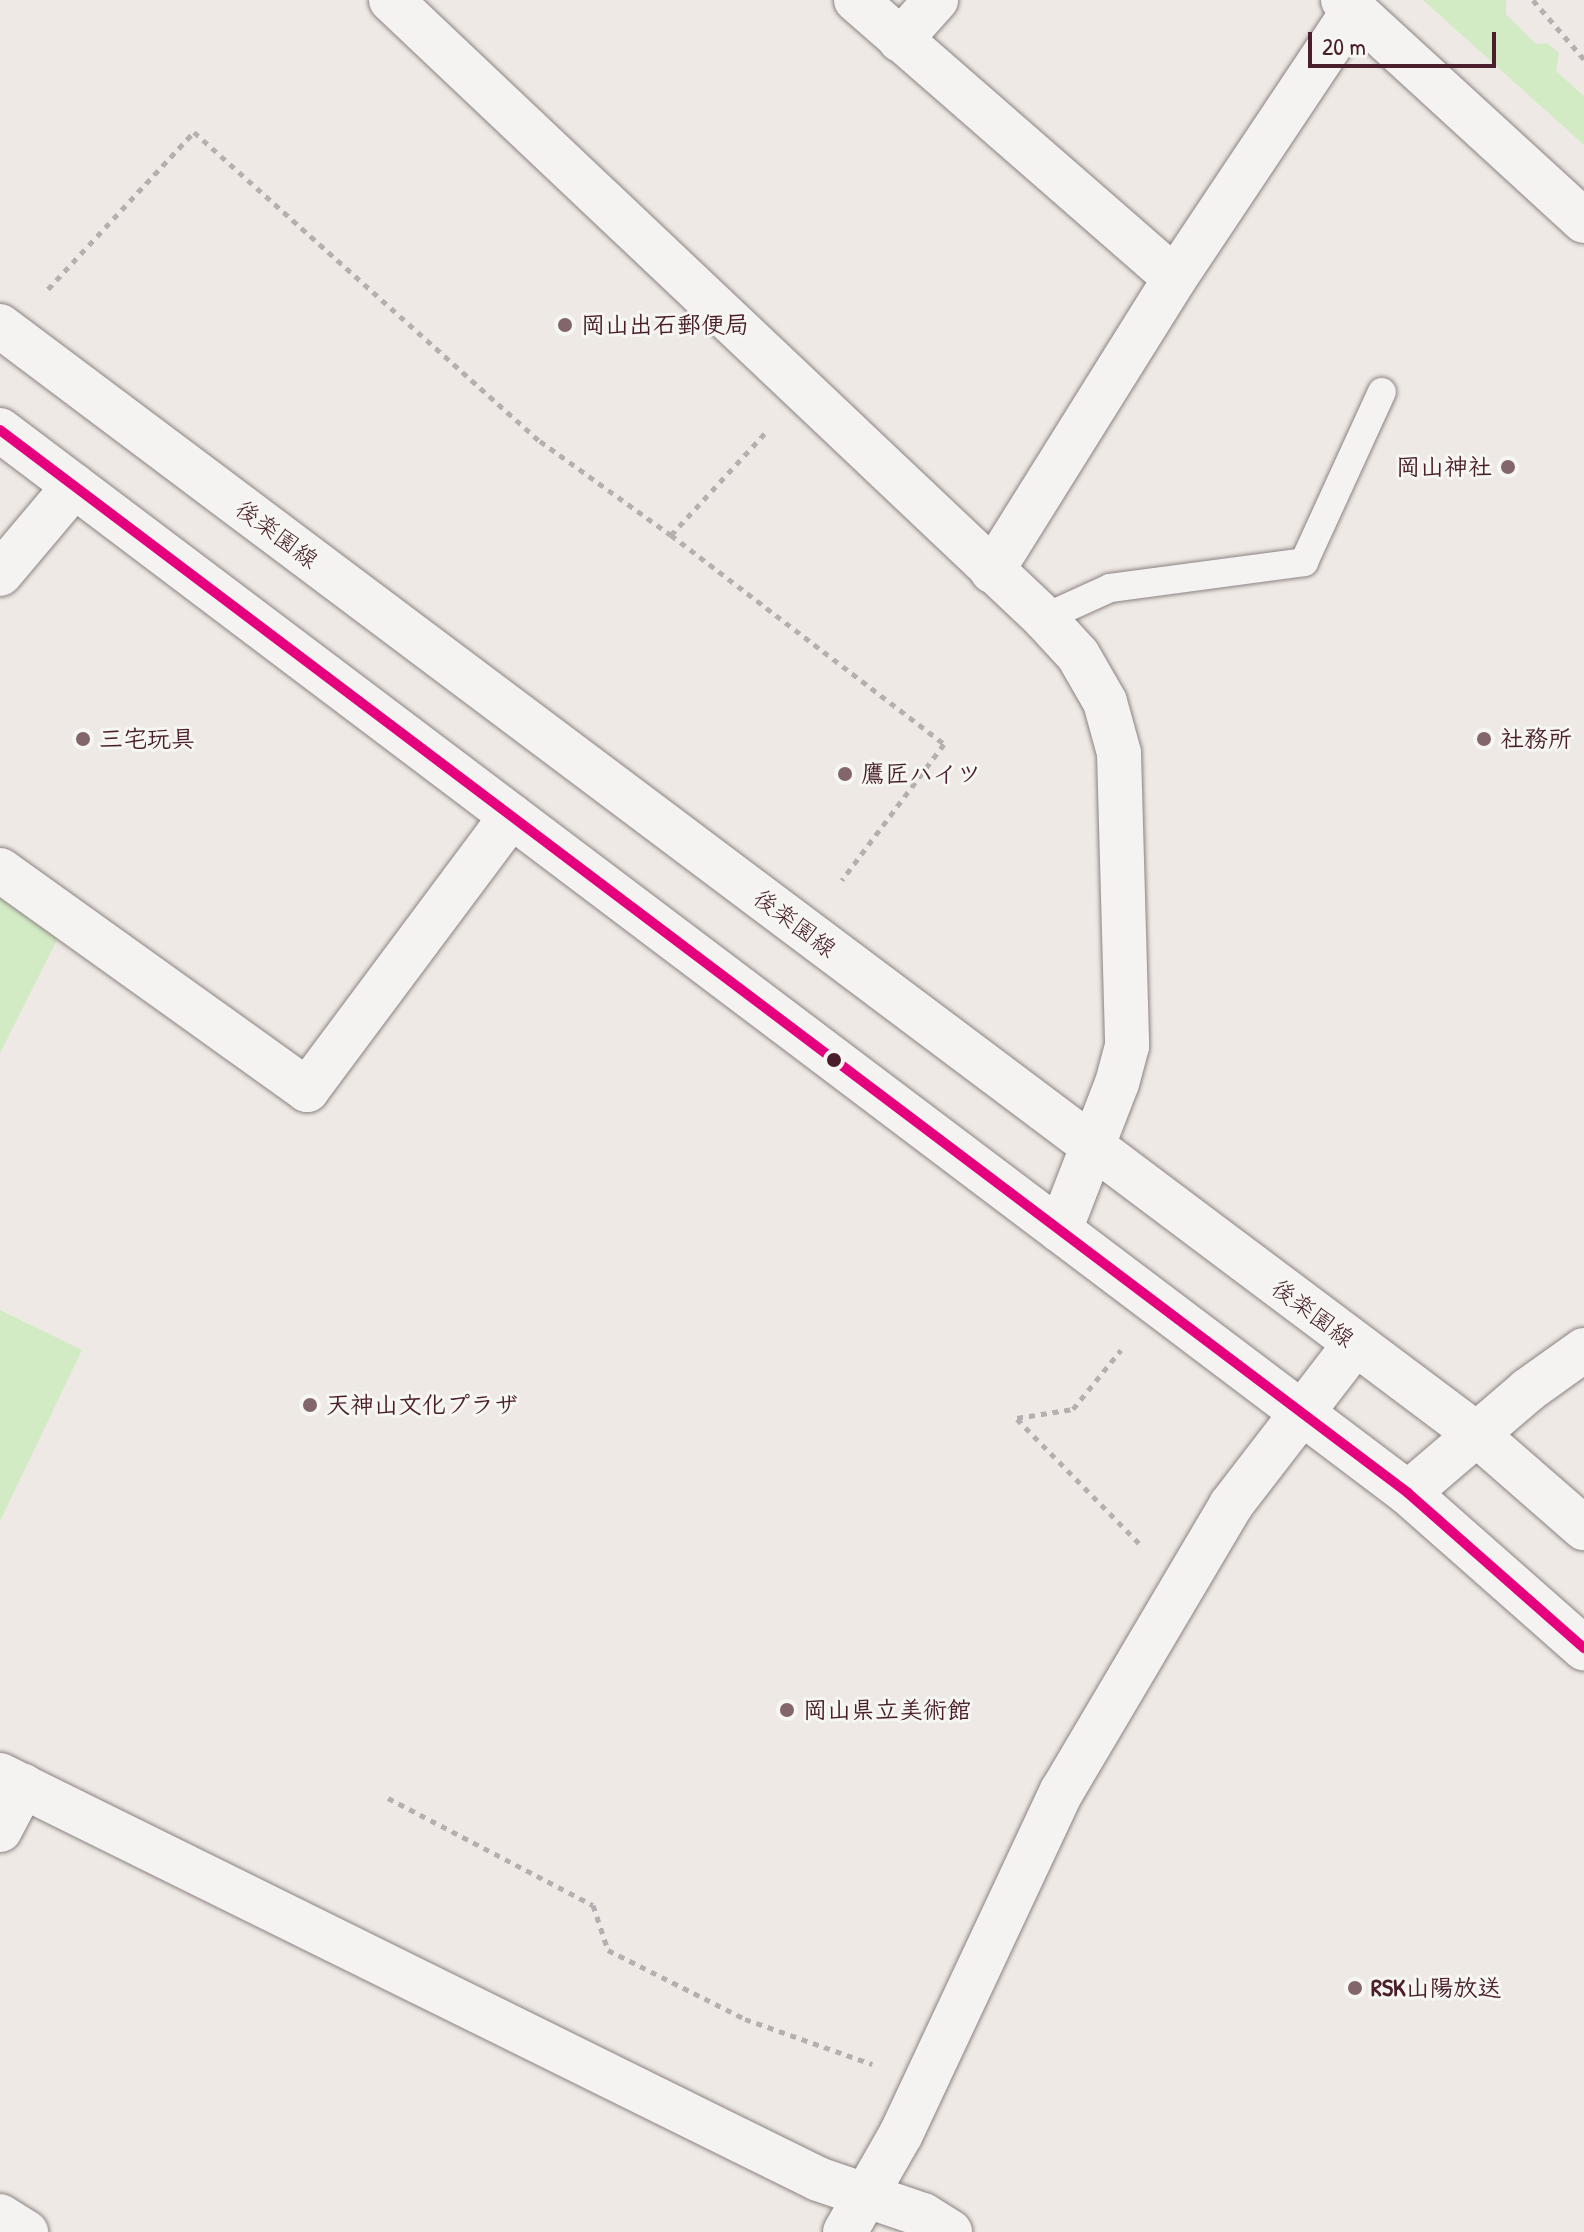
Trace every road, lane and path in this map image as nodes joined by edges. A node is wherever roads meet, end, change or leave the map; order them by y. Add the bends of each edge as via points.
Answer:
1 (856, 0) edge
2 (936, 0) edge
3 (1533, 0) edge
4 (1349, 5) edge
5 (408, 6) edge
6 (900, 40) junction
7 (1584, 59) edge
8 (1584, 221) edge
9 (1175, 278) junction
10 (48, 289) dead end
11 (0, 326) edge
12 (1382, 392) dead end
13 (779, 419) dead end
14 (0, 430) edge
15 (74, 486) junction
16 (671, 535) junction
17 (992, 571) junction
18 (0, 574) edge
19 (1044, 618) junction
20 (511, 816) junction
21 (0, 870) edge
22 (842, 880) dead end
23 (1092, 1147) junction
24 (1060, 1230) junction
25 (1355, 1344) junction
26 (1121, 1350) dead end
27 (1584, 1350) edge
28 (1303, 1413) junction
29 (1475, 1433) junction
30 (1408, 1493) junction
31 (1584, 1528) edge
32 (1142, 1547) dead end
33 (1584, 1648) edge
34 (11, 1781) edge
35 (388, 1798) dead end
36 (0, 1830) edge
37 (877, 2065) dead end
38 (867, 2194) junction
39 (0, 2216) edge
40 (26, 2232) edge
41 (845, 2232) edge
42 (950, 2232) edge

1 - 6 street
2 - 6 street
3 - 7 path
4 - 8 street
4 - 9 street
5 - 17 street
6 - 9 street
9 - 17 street
10 - 16 path via 194,132 540,441
11 - 23 street, 後楽園線
12 - 19 lane via 1304,562 1110,588
13 - 16 path
14 - 15 street
15 - 18 street
15 - 20 street
16 - 22 path via 944,744
17 - 19 street
19 - 23 street via 1078,655 1105,702 1119,753 1127,1046
20 - 21 street via 307,1090
20 - 24 street
23 - 24 street
23 - 25 street, 後楽園線
24 - 28 street
25 - 28 street
25 - 29 street, 後楽園線
26 - 32 path via 1073,1409 1017,1419
27 - 29 street
28 - 30 street
28 - 38 street via 1231,1505 1062,1791 901,2134
29 - 30 street
29 - 31 street, 後楽園線
30 - 33 street
34 - 36 street
34 - 38 street via 818,2179
35 - 37 path via 593,1905 608,1950 745,2019
38 - 41 street
38 - 42 street via 923,2215
39 - 40 street

